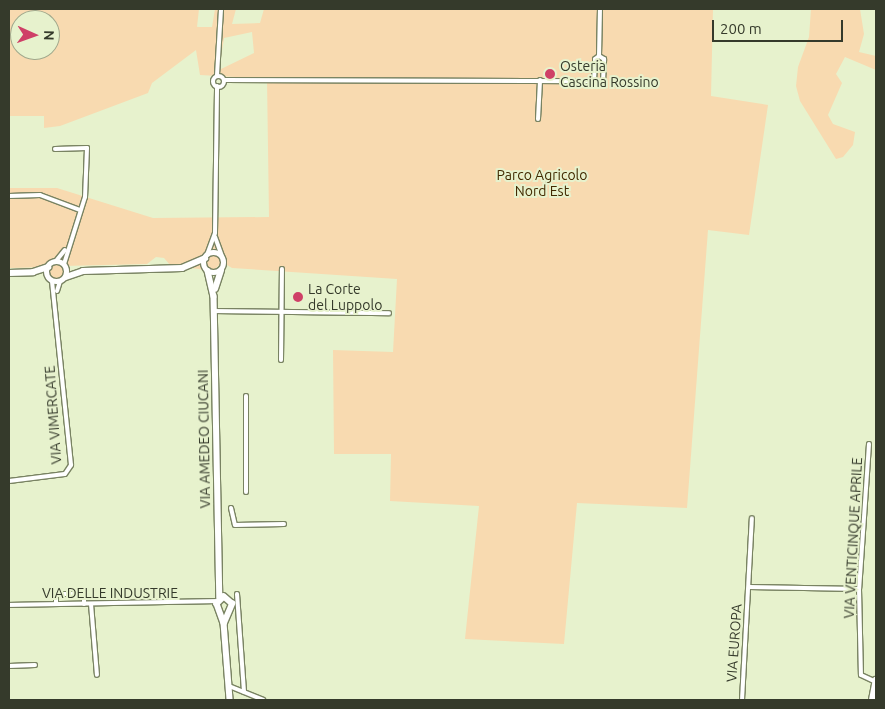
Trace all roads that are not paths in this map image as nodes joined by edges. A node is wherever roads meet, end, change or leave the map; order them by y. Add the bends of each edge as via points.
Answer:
1 (221, 9) edge
2 (600, 9) edge
3 (599, 56) junction
4 (217, 75) junction
5 (224, 80) junction
6 (540, 80) junction
7 (594, 81) junction
8 (218, 86) junction
9 (538, 119) dead end
10 (55, 149) dead end
11 (9, 196) edge
12 (80, 210) junction
13 (215, 232) junction
14 (67, 246) junction
15 (222, 256) junction
16 (206, 257) junction
17 (56, 261) junction
18 (64, 265) junction
19 (48, 267) junction
20 (191, 267) junction
21 (282, 269) dead end
22 (83, 271) junction
23 (208, 271) junction
24 (221, 271) junction
25 (9, 272) edge
26 (32, 272) junction
27 (66, 277) junction
28 (50, 280) junction
29 (60, 282) junction
30 (56, 296) junction
31 (214, 296) junction
32 (282, 310) junction
33 (215, 311) junction
34 (389, 313) dead end
35 (281, 360) dead end
36 (246, 396) dead end
37 (870, 444) dead end
38 (9, 481) edge
39 (246, 492) dead end
40 (231, 508) dead end
41 (752, 518) dead end
42 (284, 524) dead end
43 (221, 582) junction
44 (749, 587) junction
45 (859, 590) junction
46 (237, 594) dead end
47 (228, 597) junction
48 (56, 604) junction
49 (84, 604) junction
50 (91, 604) junction
51 (219, 604) junction
52 (9, 605) edge
53 (228, 611) junction
54 (224, 623) junction
55 (35, 665) dead end
56 (9, 666) edge
57 (97, 675) dead end
58 (876, 681) edge
59 (229, 686) junction
60 (244, 692) junction
61 (230, 700) edge
62 (264, 700) edge
63 (742, 700) edge
64 (872, 700) edge

1 - 4 street
2 - 3 street
3 - 7 street via 595,59
3 - 7 street via 604,60 603,81
4 - 5 street
4 - 8 street, VIA AMEDEO CIUCANI via 213,82
5 - 6 street
5 - 8 street
6 - 7 street
6 - 9 street
8 - 13 street, VIA AMEDEO CIUCANI
10 - 12 street via 87,148 85,197
11 - 12 street via 40,195
12 - 14 street
13 - 15 street, VIA AMEDEO CIUCANI
13 - 16 street, VIA AMEDEO CIUCANI
14 - 17 street
14 - 18 street
15 - 16 main road
15 - 24 main road, VIA AMEDEO CIUCANI via 225,263
16 - 20 main road
16 - 23 main road, VIA AMEDEO CIUCANI
17 - 18 main road
17 - 19 main road
18 - 22 main road
18 - 27 main road
19 - 26 main road
19 - 28 main road
20 - 22 main road
20 - 23 main road
21 - 32 street
22 - 27 main road
23 - 24 main road
23 - 31 main road, VIA AMEDEO CIUCANI
24 - 31 main road, VIA AMEDEO CIUCANI
25 - 26 main road
26 - 28 main road
27 - 29 main road
28 - 29 main road
28 - 30 street, VIA VIMERCATE
29 - 30 street, VIA VIMERCATE
30 - 38 street, VIA VIMERCATE via 71,465 65,474
31 - 33 main road, VIA AMEDEO CIUCANI
32 - 33 street
32 - 34 street
32 - 35 street
33 - 43 main road, VIA AMEDEO CIUCANI
36 - 39 street
37 - 45 street, VIA VENTICINQUE APRILE
40 - 42 street via 236,526
41 - 44 street, VIA EUROPA
43 - 47 main road, VIA AMEDEO CIUCANI
43 - 51 main road, VIA AMEDEO CIUCANI
44 - 45 street
44 - 63 street, VIA EUROPA
45 - 58 street, VIA VENTICINQUE APRILE via 861,675
46 - 60 street
47 - 51 main road
47 - 53 main road, VIA AMEDEO CIUCANI via 232,604
48 - 49 street, VIA DELLE INDUSTRIE
48 - 49 street via 56,594 84,594
48 - 52 street, VIA DELLE INDUSTRIE
49 - 50 street, VIA DELLE INDUSTRIE
50 - 51 street, VIA DELLE INDUSTRIE
50 - 57 street
51 - 53 main road
51 - 54 main road, VIA AMEDEO CIUCANI
53 - 54 main road, VIA AMEDEO CIUCANI
54 - 59 main road, VIA AMEDEO CIUCANI
55 - 56 street
58 - 64 main road
59 - 60 street
59 - 61 main road, VIA AMEDEO CIUCANI
60 - 62 street

